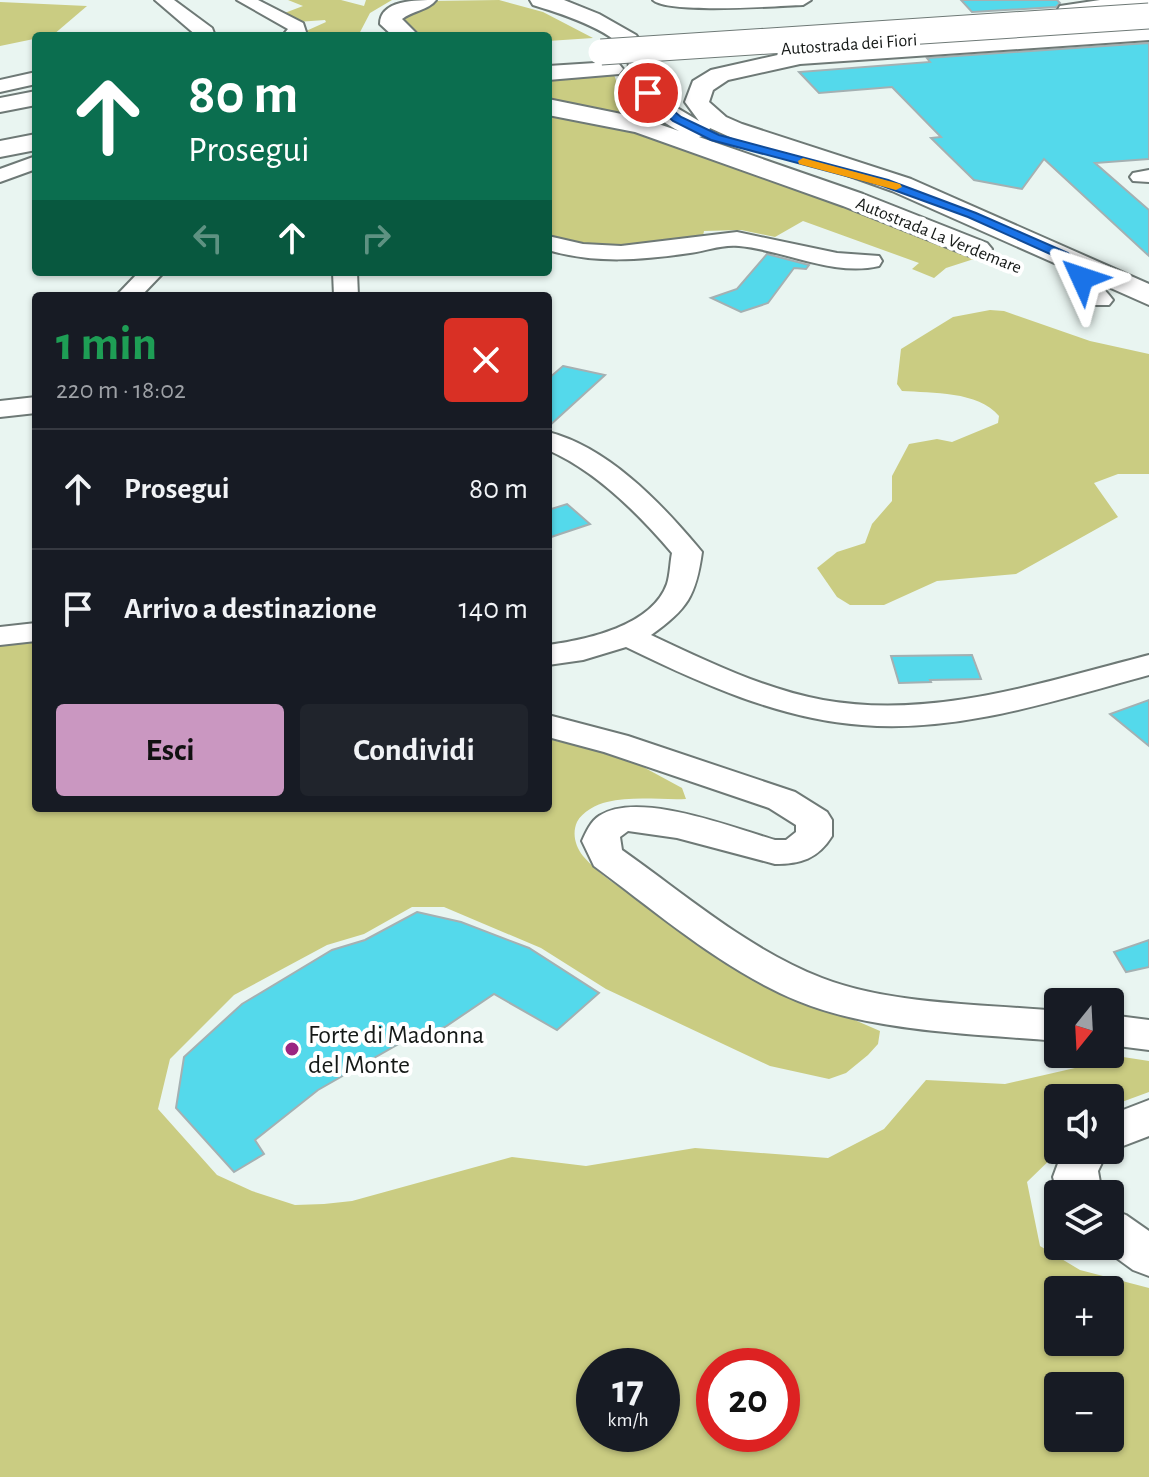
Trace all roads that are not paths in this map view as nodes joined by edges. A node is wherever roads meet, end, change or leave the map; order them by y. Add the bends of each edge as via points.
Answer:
1 (163, 0) edge
2 (245, 0) edge
3 (403, 0) edge
4 (425, 0) edge
5 (517, 0) edge
6 (541, 0) edge
7 (661, 0) edge
8 (803, 0) edge
9 (1149, 0) edge
10 (1149, 7) edge
11 (1051, 13) junction
12 (1149, 16) edge
13 (1149, 23) edge
14 (206, 32) edge
15 (297, 32) edge
16 (372, 32) dead end
17 (401, 32) edge
18 (1149, 33) edge
19 (596, 52) junction
20 (552, 56) edge
21 (800, 57) junction
22 (552, 62) edge
23 (552, 71) edge
24 (32, 79) edge
25 (0, 86) edge
26 (32, 99) edge
27 (0, 105) edge
28 (552, 108) edge
29 (32, 118) edge
30 (0, 124) edge
31 (32, 127) edge
32 (0, 133) edge
33 (32, 143) edge
34 (0, 149) edge
35 (32, 164) edge
36 (772, 171) junction
37 (0, 176) edge
38 (930, 197) junction
39 (721, 242) junction
40 (552, 244) edge
41 (1063, 256) junction
42 (760, 257) dead end
43 (1004, 260) dead end
44 (871, 261) dead end
45 (1033, 272) dead end
46 (148, 276) edge
47 (132, 292) edge
48 (1149, 296) edge
49 (1101, 300) junction
50 (1149, 322) edge
51 (32, 405) edge
52 (0, 409) edge
53 (552, 441) edge
54 (32, 632) edge
55 (0, 636) edge
56 (629, 636) junction
57 (552, 641) edge
58 (583, 650) junction
59 (552, 654) edge
60 (1149, 665) edge
61 (552, 727) edge
62 (1044, 1025) edge
63 (1124, 1032) edge
64 (1149, 1035) edge
65 (1149, 1117) edge
66 (1124, 1128) edge
67 (1124, 1238) edge
68 (1149, 1256) edge

1 - 14 street
2 - 15 street via 297,27
3 - 16 highway via 380,10
4 - 17 highway via 404,6 391,17
5 - 36 highway via 611,43 623,60 629,93 653,117
6 - 38 highway via 631,43 648,93 677,119 729,142
7 - 8 street
9 - 11 highway
10 - 11 highway
11 - 19 highway
12 - 19 highway, Autostrada dei Fiori, bridge
13 - 19 highway, Autostrada dei Fiori
18 - 21 highway
19 - 20 highway, Autostrada dei Fiori
19 - 21 highway
19 - 22 highway, Autostrada dei Fiori
19 - 23 highway
21 - 38 highway via 720,75 702,86 701,111 729,128
24 - 25 street
26 - 27 highway
28 - 36 highway via 641,126
29 - 30 highway
31 - 32 highway
33 - 34 highway
35 - 37 street
36 - 43 highway, Autostrada La Verdemare
38 - 41 highway, Autostrada La Verdemare
39 - 40 street via 615,252
39 - 42 street
39 - 44 street via 736,239 830,259
41 - 48 highway, Autostrada La Verdemare
41 - 49 street
45 - 49 highway, Autostrada La Verdemare
46 - 47 street
49 - 50 highway, Autostrada La Verdemare
51 - 52 street
53 - 56 street via 569,447 662,521 687,552 682,587 662,613
54 - 55 street
56 - 58 street
56 - 60 street via 739,687 861,714 987,704
57 - 58 street
58 - 59 street
61 - 62 street via 782,800 814,820 814,836 795,852 775,852 641,818 617,822 602,833 607,857 746,958 813,991 894,1011
63 - 64 street
65 - 66 street
67 - 68 street

